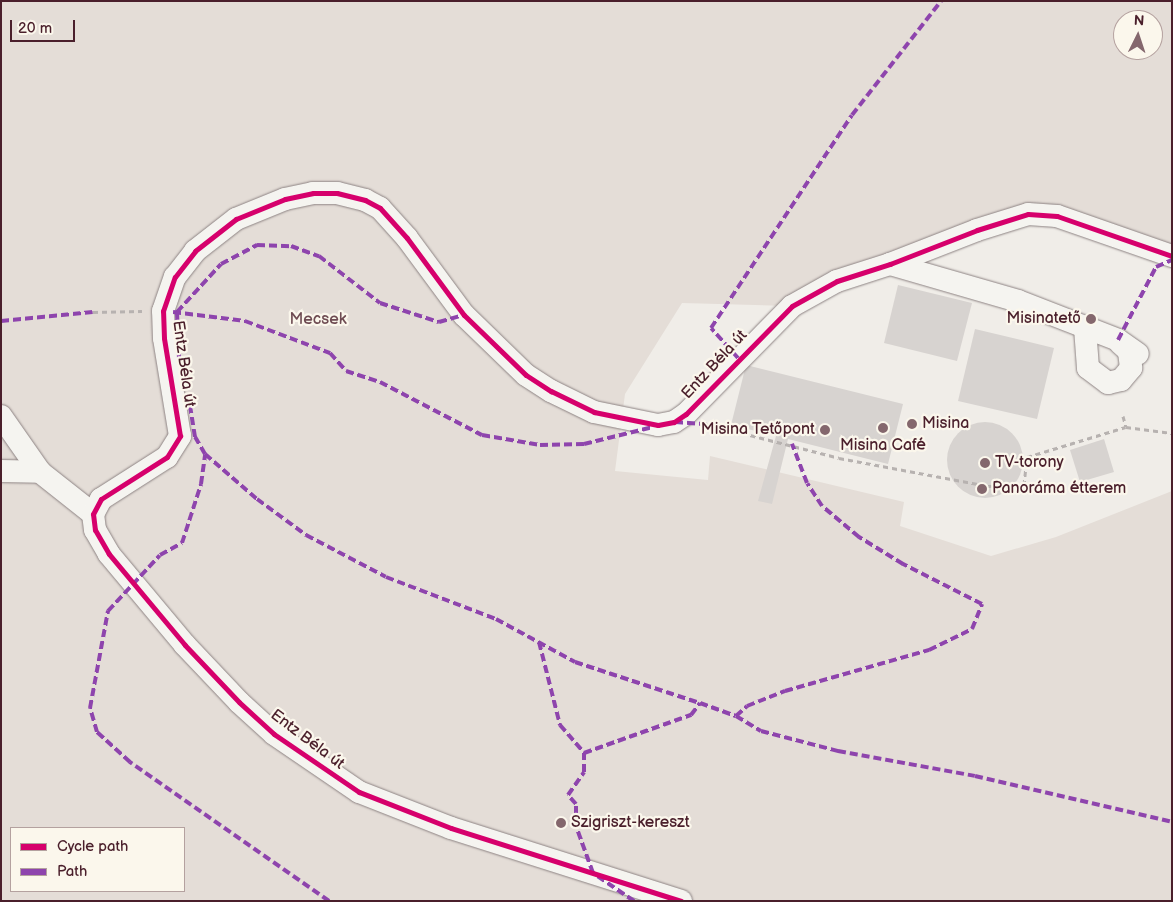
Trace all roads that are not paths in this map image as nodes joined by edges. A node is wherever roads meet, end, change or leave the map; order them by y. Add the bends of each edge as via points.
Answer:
1 (1172, 256) edge
2 (890, 264) junction
3 (1085, 328) junction
4 (1118, 340) junction
5 (1138, 354) dead end
6 (1, 416) edge
7 (1, 471) edge
8 (40, 472) junction
9 (93, 514) junction
10 (681, 901) edge

1 - 2 street, Entz Béla út via 1057,216 1028,214
2 - 3 street via 1018,301
2 - 9 street, Entz Béla út via 837,281 792,306 686,414 674,422 658,425 594,412 526,375 464,315 407,238 380,208 365,200 337,193 313,193 261,206 236,219 195,251 175,278 163,311 164,338 180,436 167,457 101,498
3 - 4 street
3 - 4 street via 1088,368 1108,383 1121,380 1131,368 1129,351
4 - 5 street
6 - 8 street
7 - 8 street
8 - 9 street
9 - 10 street, Entz Béla út via 95,530 109,554 185,645 274,734 321,768 359,792 407,813

